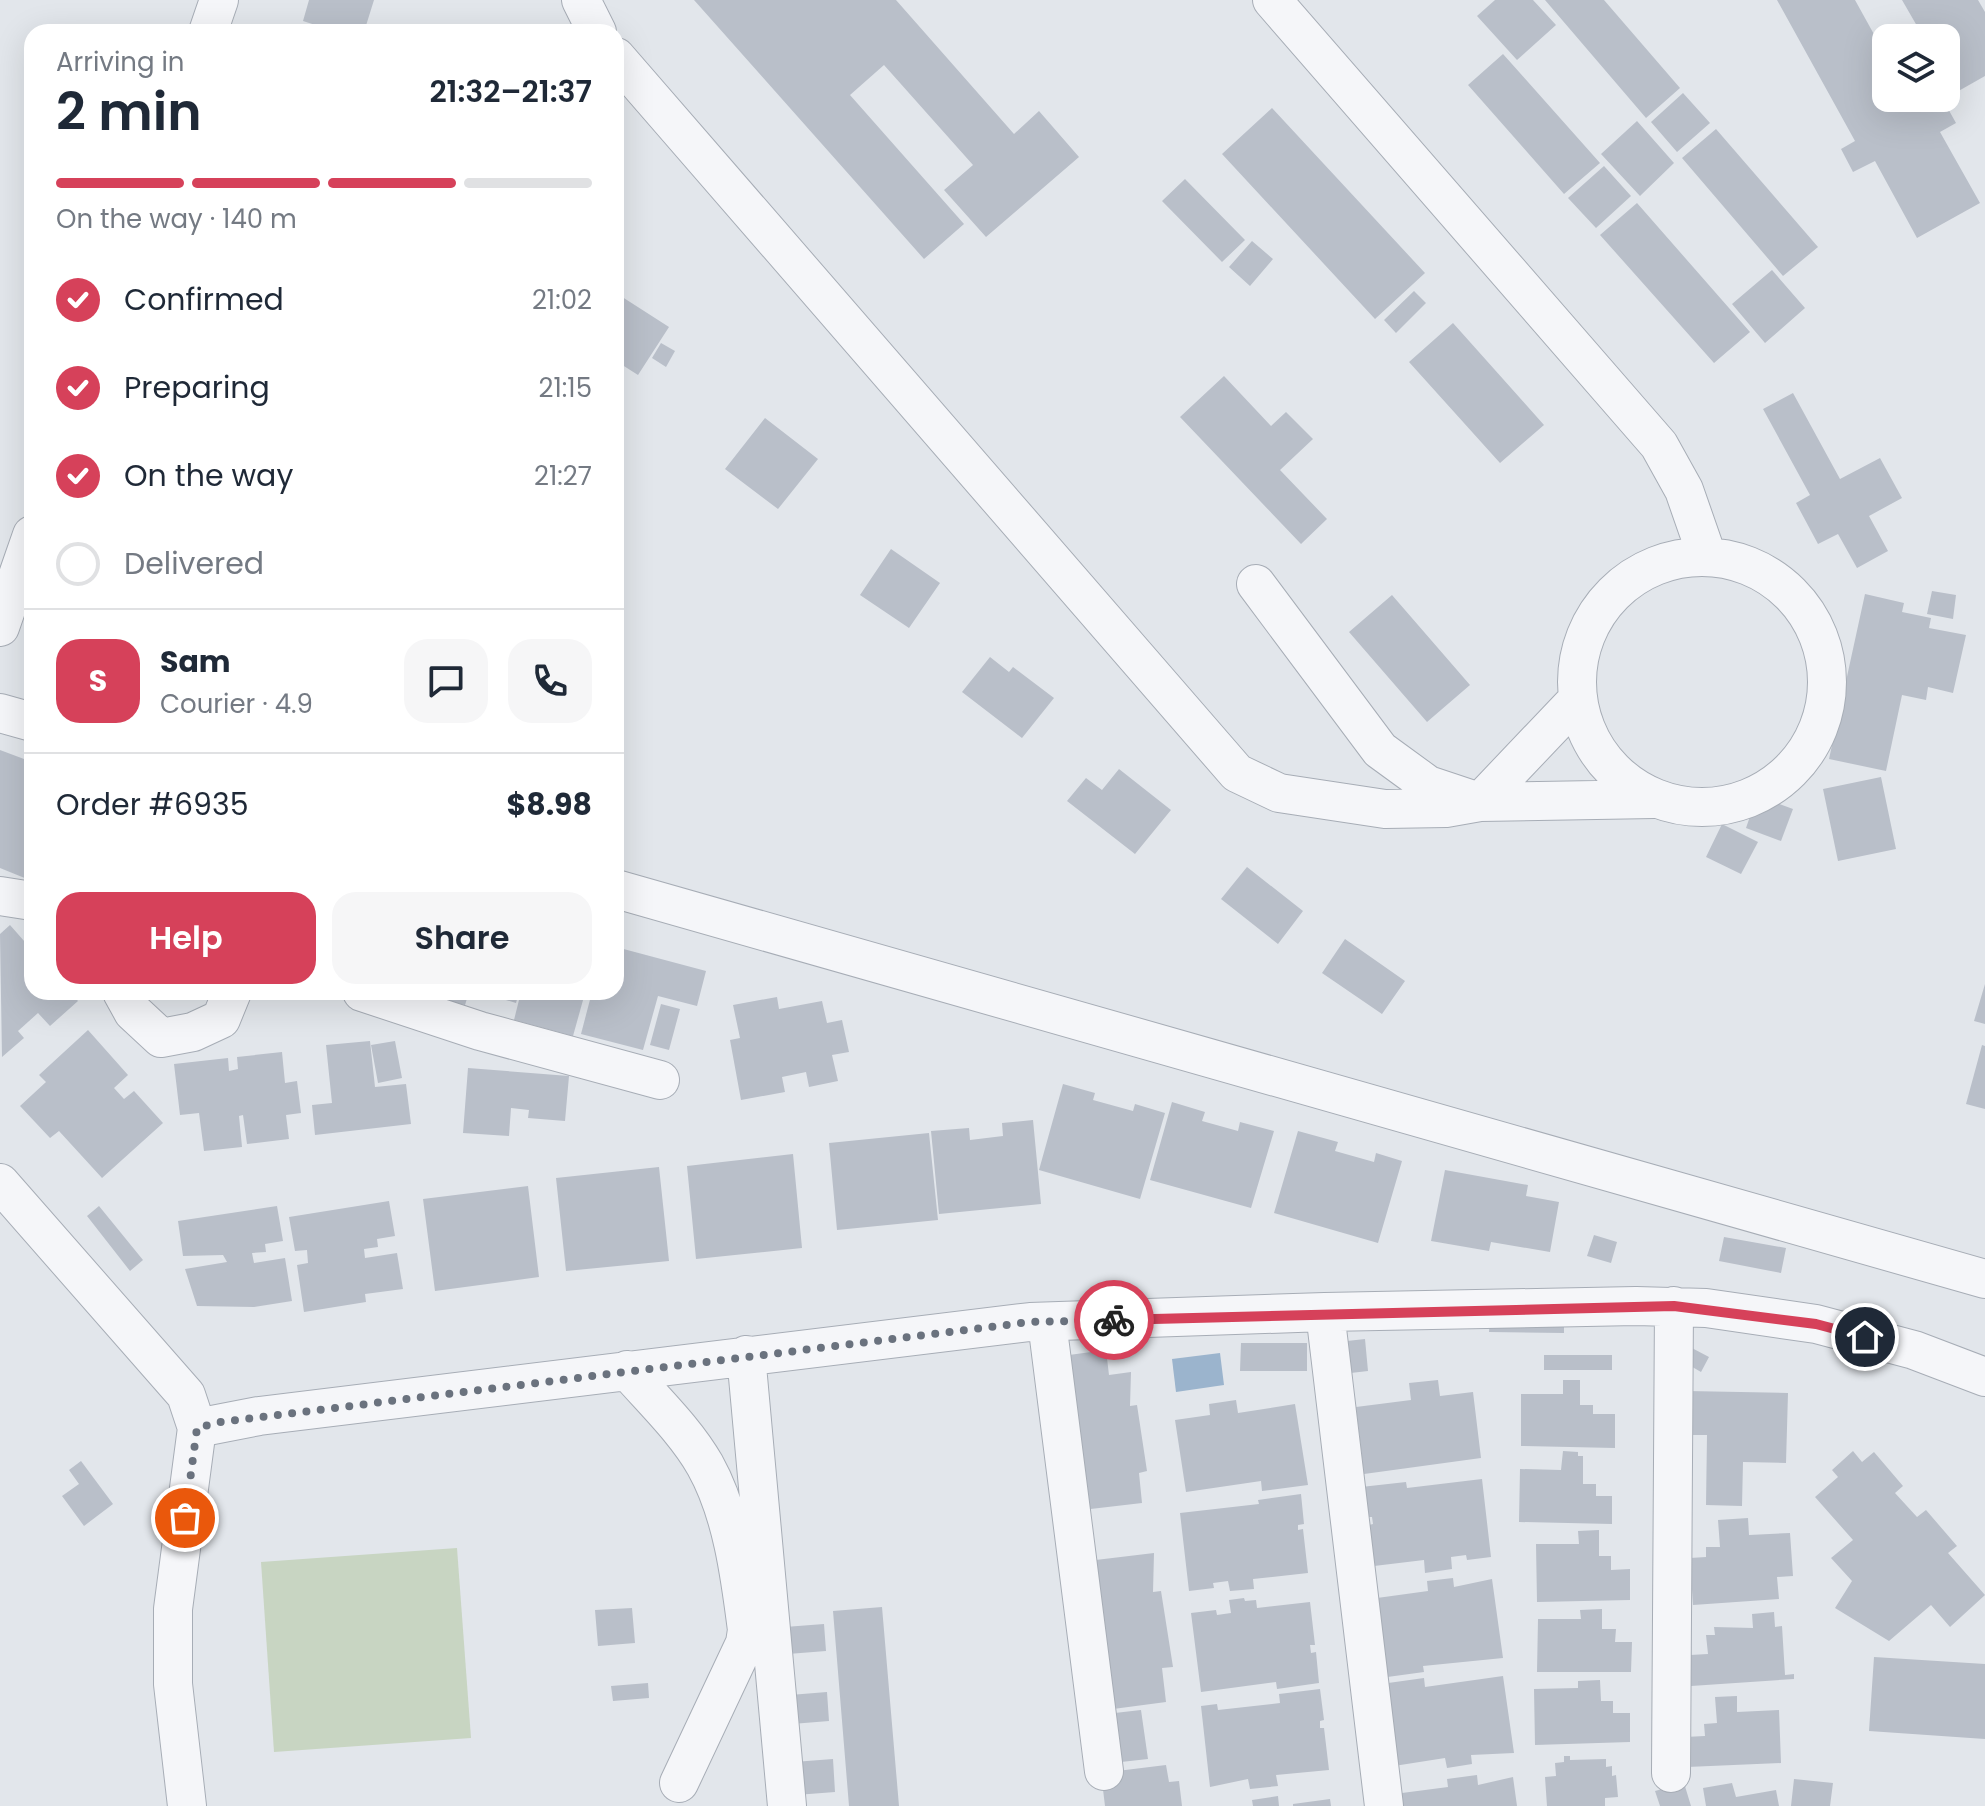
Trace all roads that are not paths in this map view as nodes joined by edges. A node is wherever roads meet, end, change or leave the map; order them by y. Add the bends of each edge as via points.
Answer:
1 (219, 0) edge
2 (581, 0) edge
3 (1272, 0) edge
4 (211, 24) edge
5 (593, 24) edge
6 (624, 66) edge
7 (1707, 556) junction
8 (24, 558) edge
9 (1256, 584) dead end
10 (0, 627) edge
11 (1577, 700) junction
12 (0, 713) edge
13 (24, 720) edge
14 (1654, 799) junction
15 (1480, 802) junction
16 (624, 891) edge
17 (0, 896) edge
18 (24, 900) edge
19 (126, 1000) edge
20 (229, 1000) edge
21 (386, 1000) edge
22 (660, 1080) dead end
23 (0, 1183) edge
24 (1985, 1279) edge
25 (1674, 1306) junction
26 (1325, 1312) junction
27 (1047, 1322) junction
28 (746, 1355) junction
29 (627, 1370) junction
30 (1985, 1377) edge
31 (197, 1428) junction
32 (1104, 1771) dead end
33 (1671, 1773) dead end
34 (679, 1783) dead end
35 (187, 1806) edge
36 (787, 1806) edge
37 (1384, 1806) edge

1 - 4 street
2 - 5 street
3 - 7 street via 1659,445 1684,490
6 - 15 street via 1237,773 1279,793 1334,803 1385,809
7 - 11 street via 1663,563 1637,576 1595,615 1578,656
7 - 14 street via 1746,564 1781,584 1808,613 1824,649 1829,689 1814,740 1800,762 1770,789 1733,805 1693,808
8 - 10 street
9 - 15 street via 1380,750 1428,785
11 - 14 street via 1590,741 1617,776
11 - 15 street
12 - 13 street
14 - 15 street
16 - 24 street
17 - 18 street
19 - 20 street via 161,1038 221,1019
21 - 22 street
23 - 31 street via 186,1395
25 - 26 street
25 - 30 street via 1816,1324 1914,1350
25 - 33 street
26 - 27 street
26 - 37 street
27 - 28 street
27 - 32 street
28 - 29 street
28 - 36 street
29 - 31 street
29 - 34 street via 704,1463 719,1493 747,1630
31 - 35 street via 173,1609 173,1684

